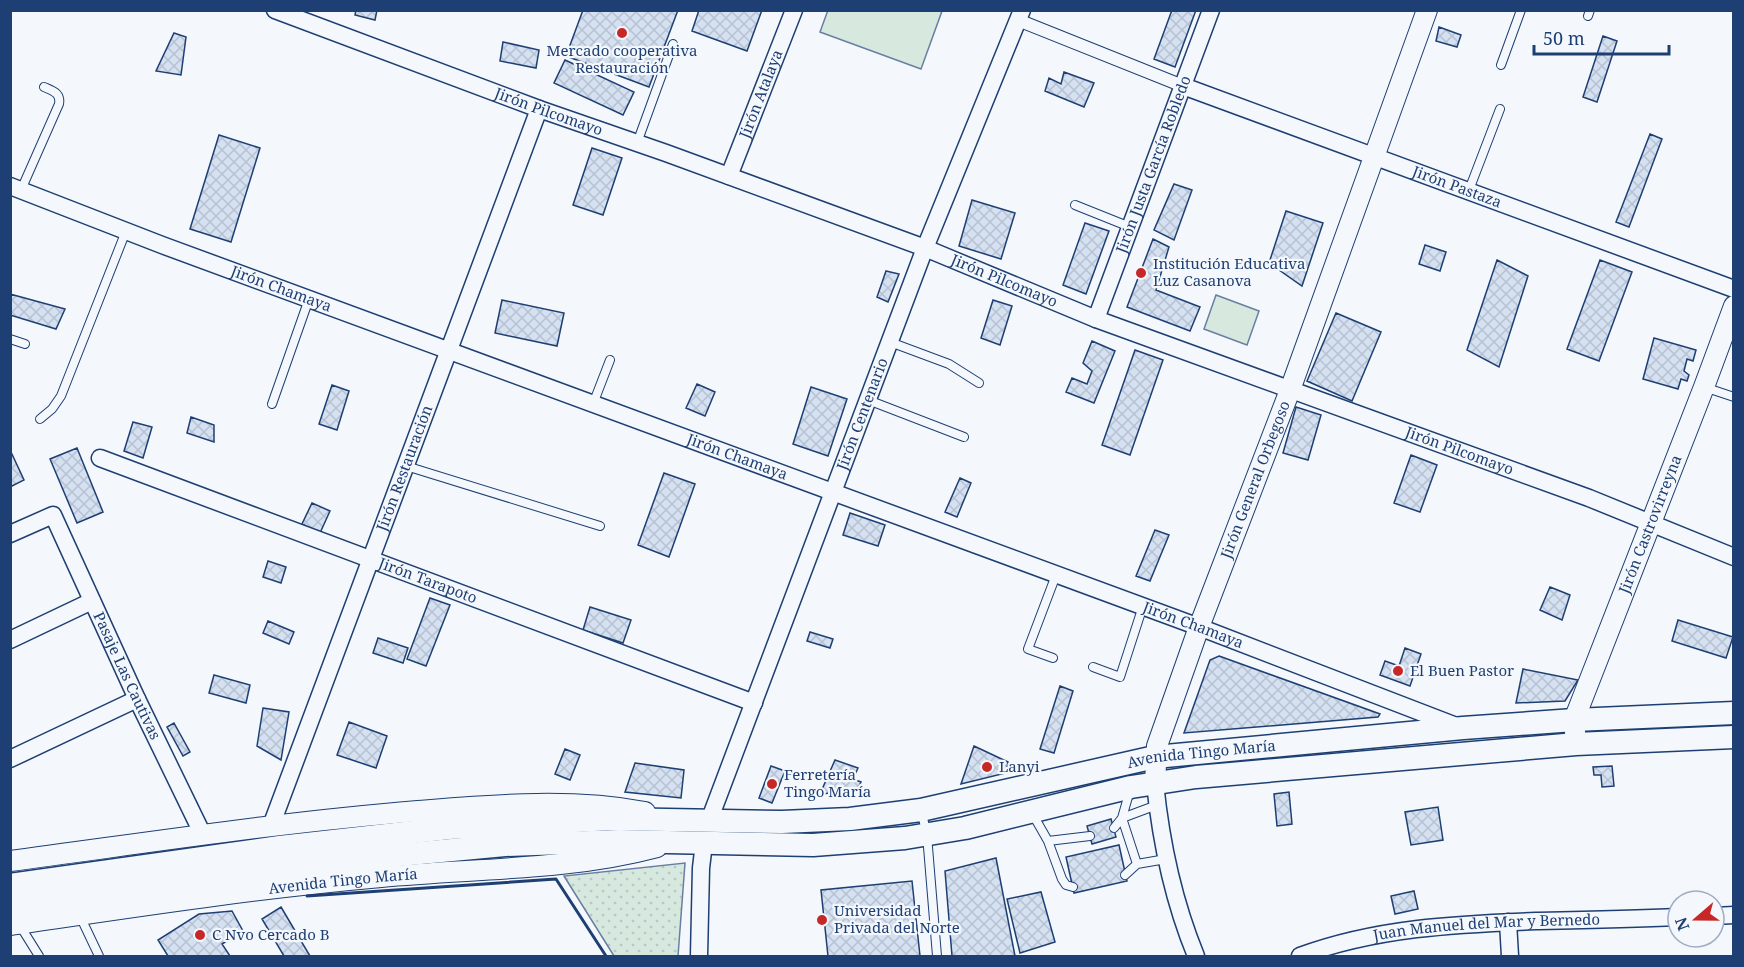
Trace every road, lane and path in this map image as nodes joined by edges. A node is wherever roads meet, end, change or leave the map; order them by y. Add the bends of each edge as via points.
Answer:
1 (274, 10) edge
2 (794, 10) edge
3 (1211, 10) edge
4 (1427, 10) edge
5 (1521, 10) edge
6 (1020, 15) edge
7 (673, 44) dead end
8 (1501, 65) dead end
9 (1183, 86) junction
10 (44, 87) dead end
11 (539, 109) junction
12 (1500, 109) dead end
13 (637, 143) junction
14 (1374, 155) junction
15 (729, 176) junction
16 (16, 188) edge
17 (1469, 190) junction
18 (1074, 205) dead end
19 (1130, 227) junction
20 (126, 231) junction
21 (925, 248) junction
22 (1734, 289) edge
23 (309, 299) junction
24 (1734, 306) edge
25 (1096, 319) junction
26 (10, 339) edge
27 (890, 342) junction
28 (25, 344) dead end
29 (449, 351) junction
30 (610, 360) dead end
31 (979, 383) dead end
32 (1704, 387) junction
33 (1290, 390) junction
34 (1734, 397) edge
35 (868, 400) junction
36 (272, 404) dead end
37 (593, 404) junction
38 (40, 419) dead end
39 (964, 436) dead end
40 (100, 458) dead end
41 (406, 466) junction
42 (833, 493) junction
43 (1650, 523) junction
44 (600, 526) dead end
45 (10, 534) edge
46 (1734, 557) edge
47 (370, 560) junction
48 (1056, 575) junction
49 (92, 601) junction
50 (1143, 606) junction
51 (1199, 627) junction
52 (10, 640) edge
53 (1053, 658) dead end
54 (1093, 667) dead end
55 (137, 699) junction
56 (754, 703) junction
57 (1734, 713) edge
58 (1574, 720) junction
59 (1463, 728) junction
60 (1734, 737) edge
61 (1576, 744) junction
62 (1155, 757) junction
63 (10, 759) edge
64 (1131, 786) junction
65 (1156, 794) junction
66 (991, 795) junction
67 (921, 810) junction
68 (1031, 812) junction
69 (1122, 818) junction
70 (999, 820) junction
71 (271, 826) junction
72 (1114, 828) dead end
73 (674, 831) junction
74 (706, 832) junction
75 (203, 835) junction
76 (927, 835) junction
77 (1090, 836) dead end
78 (1048, 841) junction
79 (1166, 859) junction
80 (10, 861) edge
81 (1137, 864) junction
82 (1125, 875) dead end
83 (10, 885) edge
84 (1072, 887) dead end
85 (80, 915) junction
86 (1666, 917) edge
87 (13, 918) edge
88 (1508, 922) junction
89 (39, 957) edge
90 (99, 957) edge
91 (699, 957) edge
92 (937, 957) edge
93 (1196, 957) edge
94 (1300, 957) edge
95 (1510, 957) edge

1 - 11 street, Jirón Pilcomayo
2 - 15 street, Jirón Atalaya
3 - 9 street, Jirón Justa García Robledo
4 - 14 street, Jirón General Orbegoso
5 - 8 lane
6 - 9 street
6 - 21 street, Jirón Centenario
7 - 13 lane
9 - 14 street, Jirón Pastaza
9 - 19 street, Jirón Justa García Robledo
10 - 16 lane via 57,93 59,104
11 - 13 street, Jirón Pilcomayo
11 - 29 street, Jirón Restauración
12 - 17 lane
13 - 15 street, Jirón Pilcomayo
14 - 17 street, Jirón Pastaza
14 - 33 street, Jirón General Orbegoso
15 - 21 street, Jirón Pilcomayo
16 - 20 street, Jirón Chamaya
17 - 22 street, Jirón Pastaza
18 - 19 lane
19 - 25 street, Jirón Justa García Robledo
20 - 23 street, Jirón Chamaya
20 - 38 lane via 61,396
21 - 25 street, Jirón Pilcomayo
21 - 27 street, Jirón Centenario
23 - 29 street, Jirón Chamaya
23 - 36 lane
24 - 32 street, Jirón Castrovirreyna
25 - 33 street, Jirón Pilcomayo
26 - 28 lane
27 - 31 lane via 949,364
27 - 35 street, Jirón Centenario
29 - 37 street, Jirón Chamaya
29 - 41 street, Jirón Restauración
30 - 37 lane
32 - 34 lane
32 - 43 street, Jirón Castrovirreyna
33 - 43 street, Jirón Pilcomayo
33 - 51 street, Jirón General Orbegoso
35 - 39 lane
35 - 42 street, Jirón Centenario
37 - 42 street, Jirón Chamaya
40 - 47 street, Jirón Tarapoto
41 - 44 lane
41 - 47 street, Jirón Restauración
42 - 48 street, Jirón Chamaya
42 - 56 street, Jirón Centenario
43 - 46 street, Jirón Pilcomayo
43 - 58 street, Jirón Castrovirreyna
45 - 49 street, Pasaje Las Cautivas via 53,515
47 - 56 street, Jirón Tarapoto
47 - 71 street, Jirón Restauración
48 - 50 street, Jirón Chamaya
48 - 53 lane via 1028,649
49 - 52 street
49 - 55 street, Pasaje Las Cautivas
50 - 51 street, Jirón Chamaya
50 - 54 lane via 1120,677
51 - 59 street, Jirón Chamaya
51 - 62 street, Jirón General Orbegoso
55 - 63 street
55 - 75 street, Pasaje Las Cautivas
56 - 74 street, Jirón Centenario
57 - 58 main road, Avenida Tingo María
58 - 59 main road, Avenida Tingo María
58 - 61 street, Jirón Castrovirreyna
59 - 62 main road, Avenida Tingo María
60 - 61 main road, Avenida Tingo María
61 - 65 main road, Avenida Tingo María via 1196,777
62 - 65 street, Jirón General Orbegoso
62 - 66 main road, Avenida Tingo María
64 - 65 main road, Avenida Tingo María
64 - 68 main road, Avenida Tingo María
64 - 69 lane
65 - 69 lane
65 - 79 street, Jirón General Orbegoso
66 - 67 main road, Avenida Tingo María
66 - 70 main road
67 - 74 main road, Avenida Tingo María
67 - 76 lane
68 - 70 main road, Avenida Tingo María
68 - 78 lane
69 - 72 lane
69 - 81 lane
70 - 76 main road, Avenida Tingo María
71 - 73 street, Avenida Tingo María via 540,803 598,805 653,813
71 - 75 street, Avenida Tingo María
73 - 74 main road, Avenida Tingo María
73 - 83 main road, Avenida Tingo María via 562,821 397,833
73 - 85 street, Avenida Tingo María via 591,860 294,885
73 - 87 main road, Avenida Tingo María via 392,855
74 - 76 main road, Avenida Tingo María via 847,843
74 - 91 street, Jirón Centenario
75 - 80 street, Avenida Tingo María
76 - 92 lane
77 - 78 lane
78 - 84 lane via 1062,879
79 - 81 lane
79 - 93 street, Jirón General Orbegoso via 1174,896
81 - 82 lane
85 - 87 street, Avenida Tingo María
85 - 90 lane
86 - 88 street, Juan Manuel del Mar y Bernedo
87 - 89 lane
88 - 94 street, Juan Manuel del Mar y Bernedo via 1396,932
88 - 95 street

